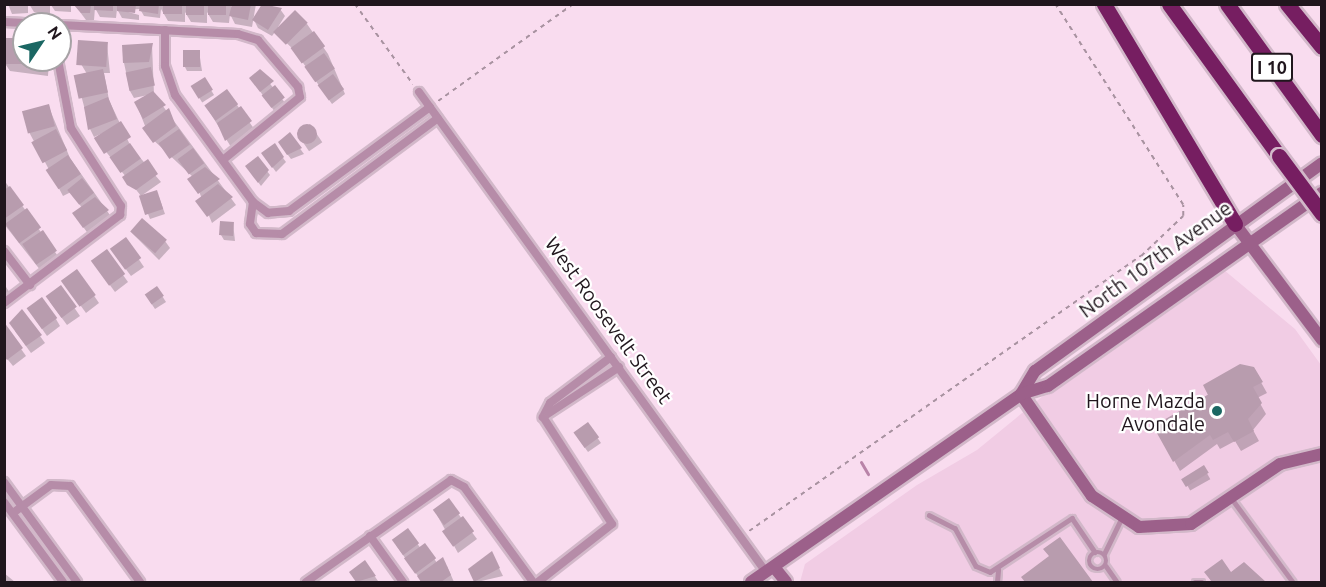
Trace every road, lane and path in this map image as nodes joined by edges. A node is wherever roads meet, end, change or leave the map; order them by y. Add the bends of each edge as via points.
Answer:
1 (356, 4) edge
2 (573, 4) edge
3 (1055, 4) edge
4 (1104, 4) edge
5 (1169, 4) edge
6 (1227, 4) edge
7 (1287, 4) edge
8 (72, 26) edge
9 (165, 30) junction
10 (1322, 47) edge
11 (60, 72) edge
12 (419, 92) joint
13 (430, 107) junction
14 (438, 118) junction
15 (1319, 132) edge
16 (222, 160) junction
17 (1322, 163) edge
18 (316, 192) junction
19 (1322, 193) edge
20 (253, 202) junction
21 (324, 203) junction
22 (1322, 214) edge
23 (1235, 224) junction
24 (1248, 244) junction
25 (4, 251) edge
26 (30, 285) junction
27 (4, 303) edge
28 (1322, 340) edge
29 (611, 357) junction
30 (619, 367) junction
31 (562, 393) junction
32 (1021, 394) junction
33 (569, 403) junction
34 (543, 417) junction
35 (1322, 454) edge
36 (4, 482) edge
37 (1232, 499) junction
38 (4, 502) edge
39 (22, 506) junction
40 (13, 513) junction
41 (929, 515) dead end
42 (1121, 519) junction
43 (370, 536) junction
44 (741, 536) junction
45 (1095, 552) junction
46 (1104, 554) junction
47 (1106, 566) junction
48 (770, 569) junction
49 (998, 570) junction
50 (63, 582) edge
51 (77, 582) edge
52 (140, 582) edge
53 (306, 582) edge
54 (403, 582) edge
55 (533, 582) edge
56 (538, 582) edge
57 (751, 582) edge
58 (786, 582) edge
59 (997, 582) edge
60 (1117, 582) edge
61 (1196, 582) edge
62 (1202, 582) edge
63 (1293, 582) edge

1 - 12 path
2 - 13 path
3 - 44 path via 1183,206 1183,216 1141,256
4 - 23 highway
5 - 22 highway, I 10, bridge
6 - 15 highway, I 10
7 - 10 highway
8 - 9 street
9 - 16 street via 169,81
9 - 16 street via 258,40 298,87 300,98
11 - 26 street via 71,128 121,206 120,215
12 - 13 street, West Roosevelt Street
13 - 14 street, West Roosevelt Street
13 - 18 street
14 - 21 street
14 - 29 street, West Roosevelt Street
16 - 20 street
17 - 23 main road, North 107th Avenue
18 - 20 street via 278,215
18 - 21 street
19 - 24 main road, North 107th Avenue
20 - 21 street via 250,224 267,238 282,234
23 - 24 main road
23 - 32 main road, North 107th Avenue via 1035,371
24 - 28 main road
24 - 32 main road, North 107th Avenue via 1048,386
25 - 26 street
26 - 27 street
29 - 30 street, West Roosevelt Street
29 - 31 street
30 - 33 street
30 - 44 street, West Roosevelt Street
31 - 33 street
31 - 34 street
32 - 42 main road via 1092,496
32 - 48 main road, North 107th Avenue
33 - 34 street
34 - 56 street via 612,524
35 - 37 main road via 1280,464
36 - 39 street
37 - 42 main road via 1174,529 1139,527
37 - 63 lane
38 - 40 street
39 - 40 street
39 - 51 street
39 - 52 street via 60,482 70,486
40 - 50 street
41 - 49 lane via 955,528 976,566
42 - 46 lane
43 - 53 street
43 - 54 street
43 - 55 street via 451,480 464,487
44 - 48 street, West Roosevelt Street
45 - 46 lane
45 - 47 lane via 1091,567
45 - 49 lane via 1072,518
46 - 47 lane
47 - 60 lane
48 - 57 main road, North 107th Avenue
48 - 58 main road, West Roosevelt Street
49 - 59 lane
61 - 62 lane

